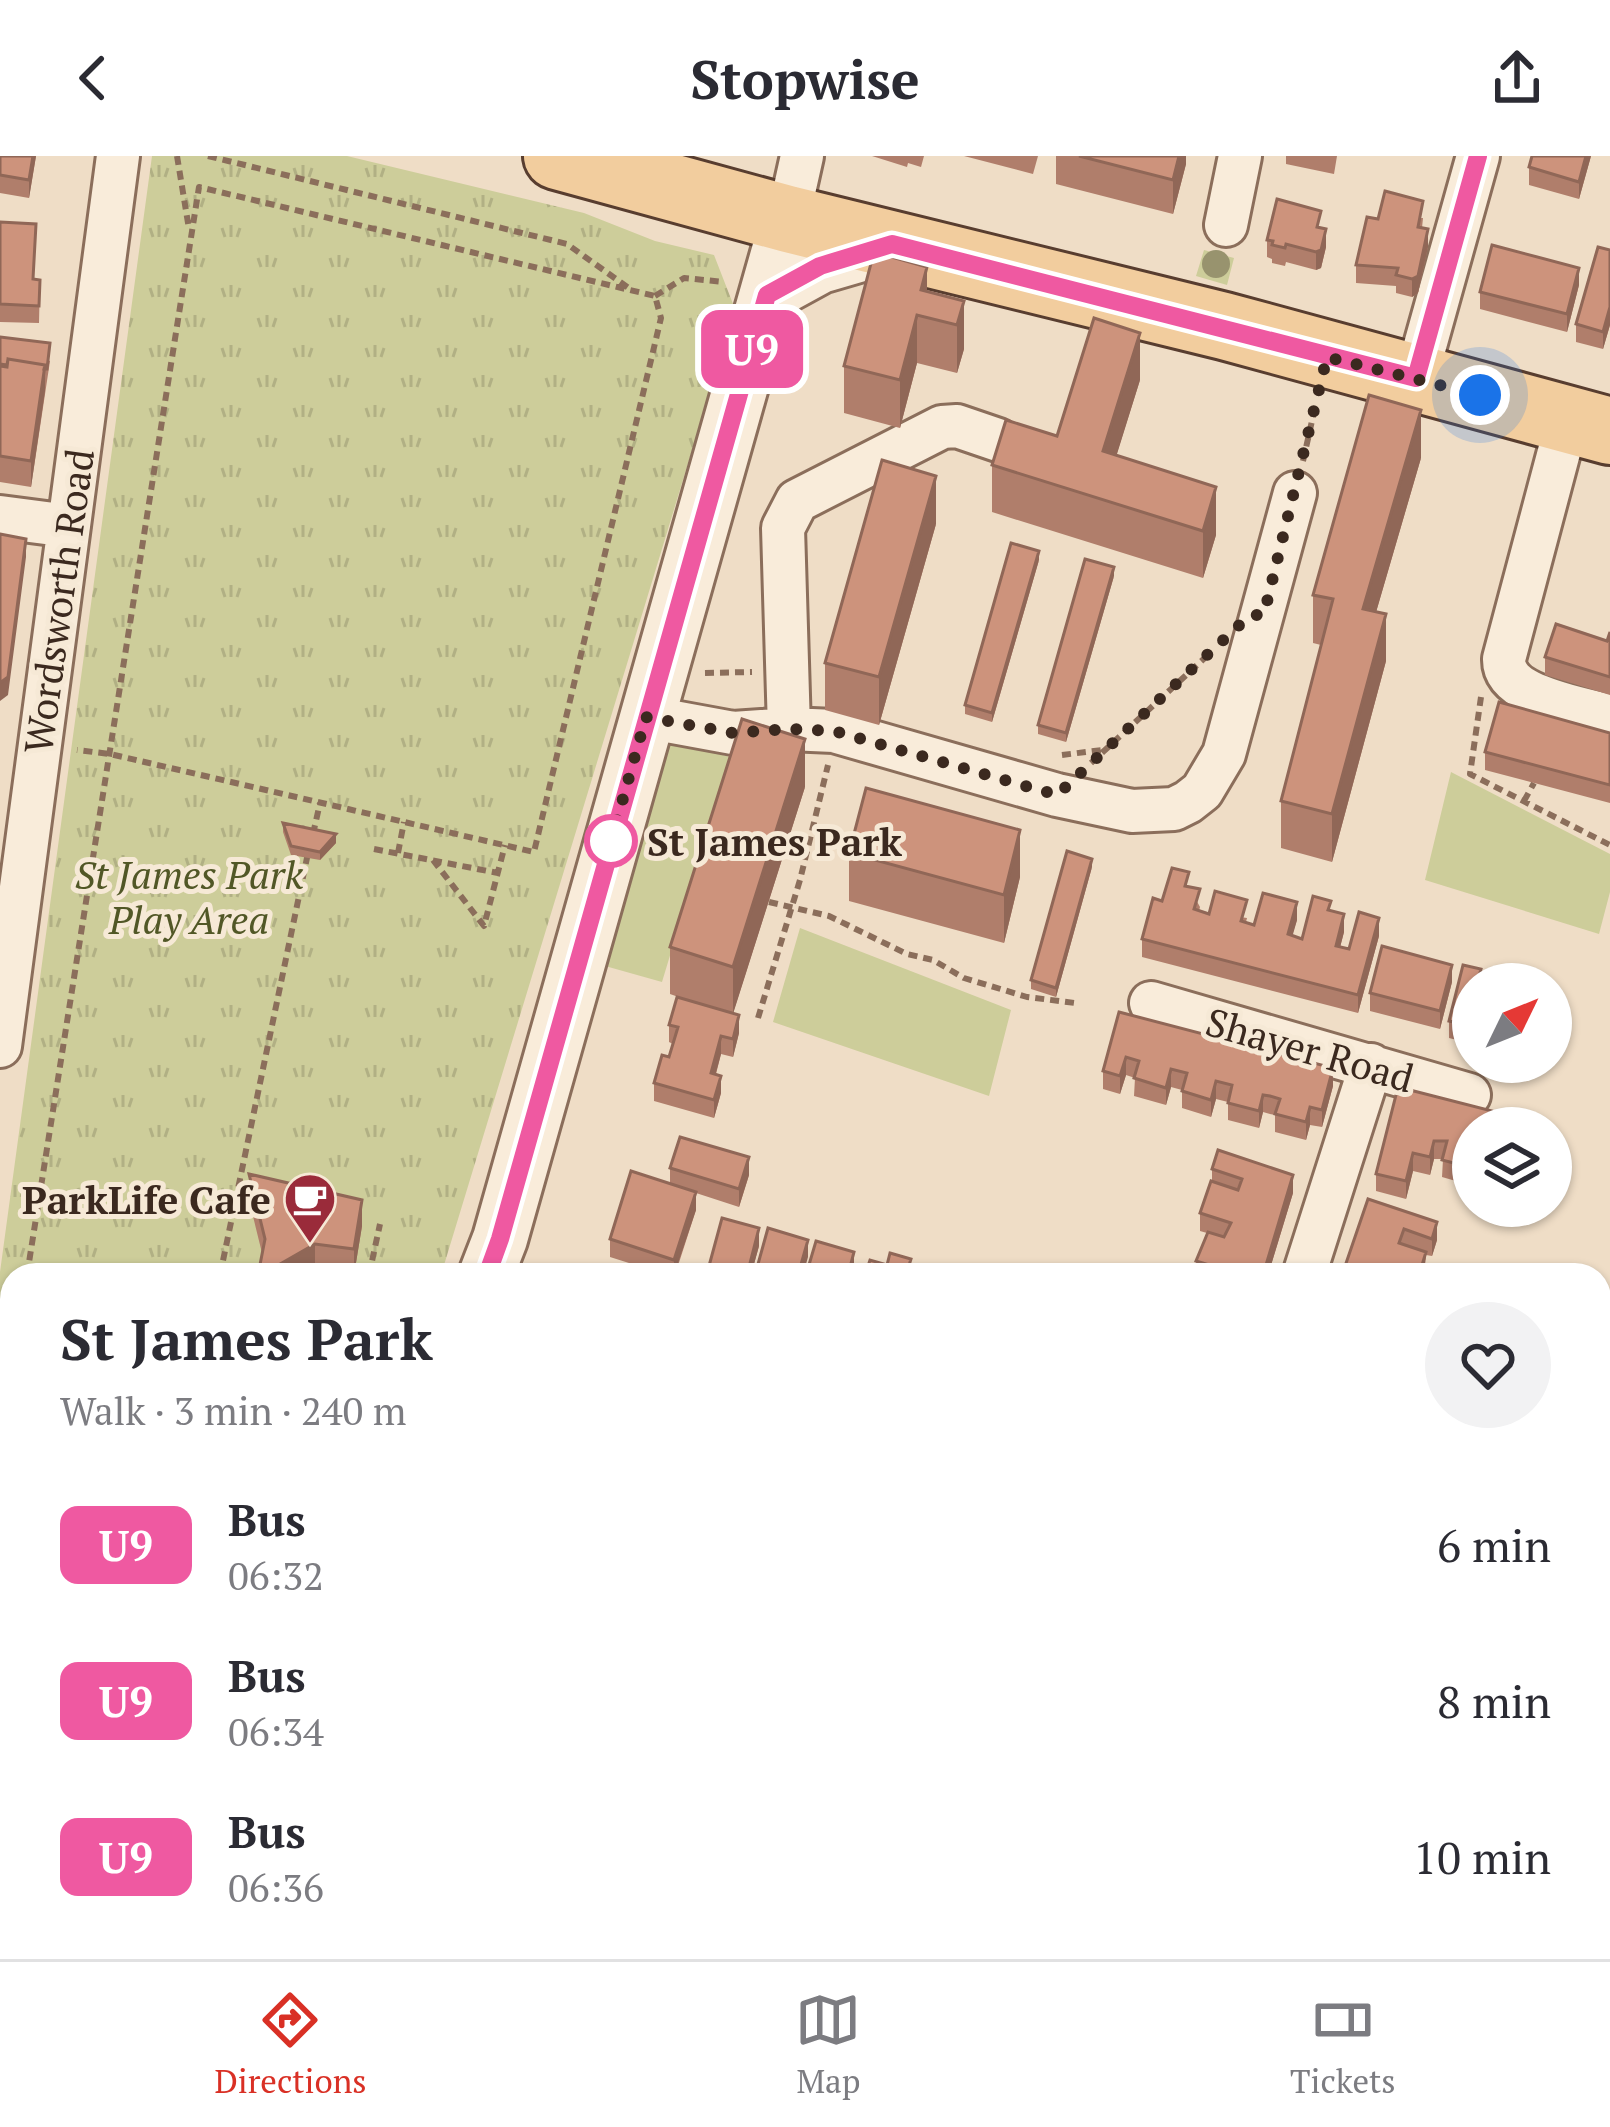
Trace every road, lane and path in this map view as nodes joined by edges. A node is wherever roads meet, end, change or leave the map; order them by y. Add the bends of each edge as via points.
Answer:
1 (118, 156) edge
2 (177, 156) edge
3 (208, 156) edge
4 (557, 156) edge
5 (802, 156) edge
6 (1240, 156) edge
7 (1478, 156) edge
8 (706, 196) junction
9 (788, 219) junction
10 (1226, 225) dead end
11 (190, 238) junction
12 (892, 244) junction
13 (743, 288) junction
14 (633, 291) junction
15 (655, 296) junction
16 (1327, 357) junction
17 (1416, 378) junction
18 (1589, 425) edge
19 (998, 440) edge
20 (1295, 494) joint
21 (0, 517) edge
22 (69, 526) junction
23 (1281, 593) junction
24 (788, 669) junction
25 (1504, 672) junction
26 (653, 693) junction
27 (1610, 716) edge
28 (789, 729) junction
29 (834, 731) junction
30 (38, 738) edge
31 (110, 754) junction
32 (1534, 783) edge
33 (1057, 795) junction
34 (1524, 801) junction
35 (320, 803) junction
36 (404, 822) junction
37 (1609, 842) edge
38 (505, 845) junction
39 (374, 849) dead end
40 (398, 854) junction
41 (434, 860) junction
42 (498, 873) junction
43 (769, 902) edge
44 (792, 906) junction
45 (1075, 1003) dead end
46 (1150, 1003) dead end
47 (758, 1018) dead end
48 (0, 1046) edge
49 (1371, 1065) junction
50 (1469, 1095) dead end
51 (380, 1224) dead end
52 (29, 1263) edge
53 (223, 1263) edge
54 (372, 1263) edge
55 (492, 1263) edge
56 (1308, 1263) edge

1 - 22 street, Wordsworth Road
2 - 11 path
3 - 14 path via 567,244
4 - 8 main road
5 - 9 street
6 - 10 street
7 - 17 street
8 - 9 main road
8 - 13 street via 745,249
9 - 12 main road
9 - 13 street
11 - 14 path via 199,187
11 - 31 path
12 - 13 street
12 - 16 main road
13 - 15 path via 684,278
13 - 26 street
14 - 15 path
15 - 38 path via 661,318 534,852
16 - 17 main road
16 - 20 path
17 - 18 main road
18 - 25 street
19 - 24 street via 942,427 797,501 783,528
20 - 23 street
21 - 22 street
22 - 30 street, Wordsworth Road
23 - 33 path
23 - 33 street via 1224,754 1202,791 1154,812
24 - 26 path via 705,673
24 - 28 street
25 - 27 street via 1528,692
25 - 34 path via 1480,698 1470,774
26 - 28 street via 733,733
26 - 55 street
28 - 29 street
29 - 33 street
29 - 44 path
30 - 31 path
30 - 48 street, Wordsworth Road
31 - 35 path
31 - 52 path
32 - 34 path
34 - 37 path
35 - 36 path
35 - 53 path
36 - 38 path
36 - 40 path
38 - 42 path
39 - 40 path
40 - 41 path
41 - 42 path
41 - 42 path via 484,926
43 - 44 path
44 - 45 path via 964,978
44 - 47 path
46 - 49 street, Shayer Road
49 - 50 street, Shayer Road
49 - 56 street
51 - 54 path

